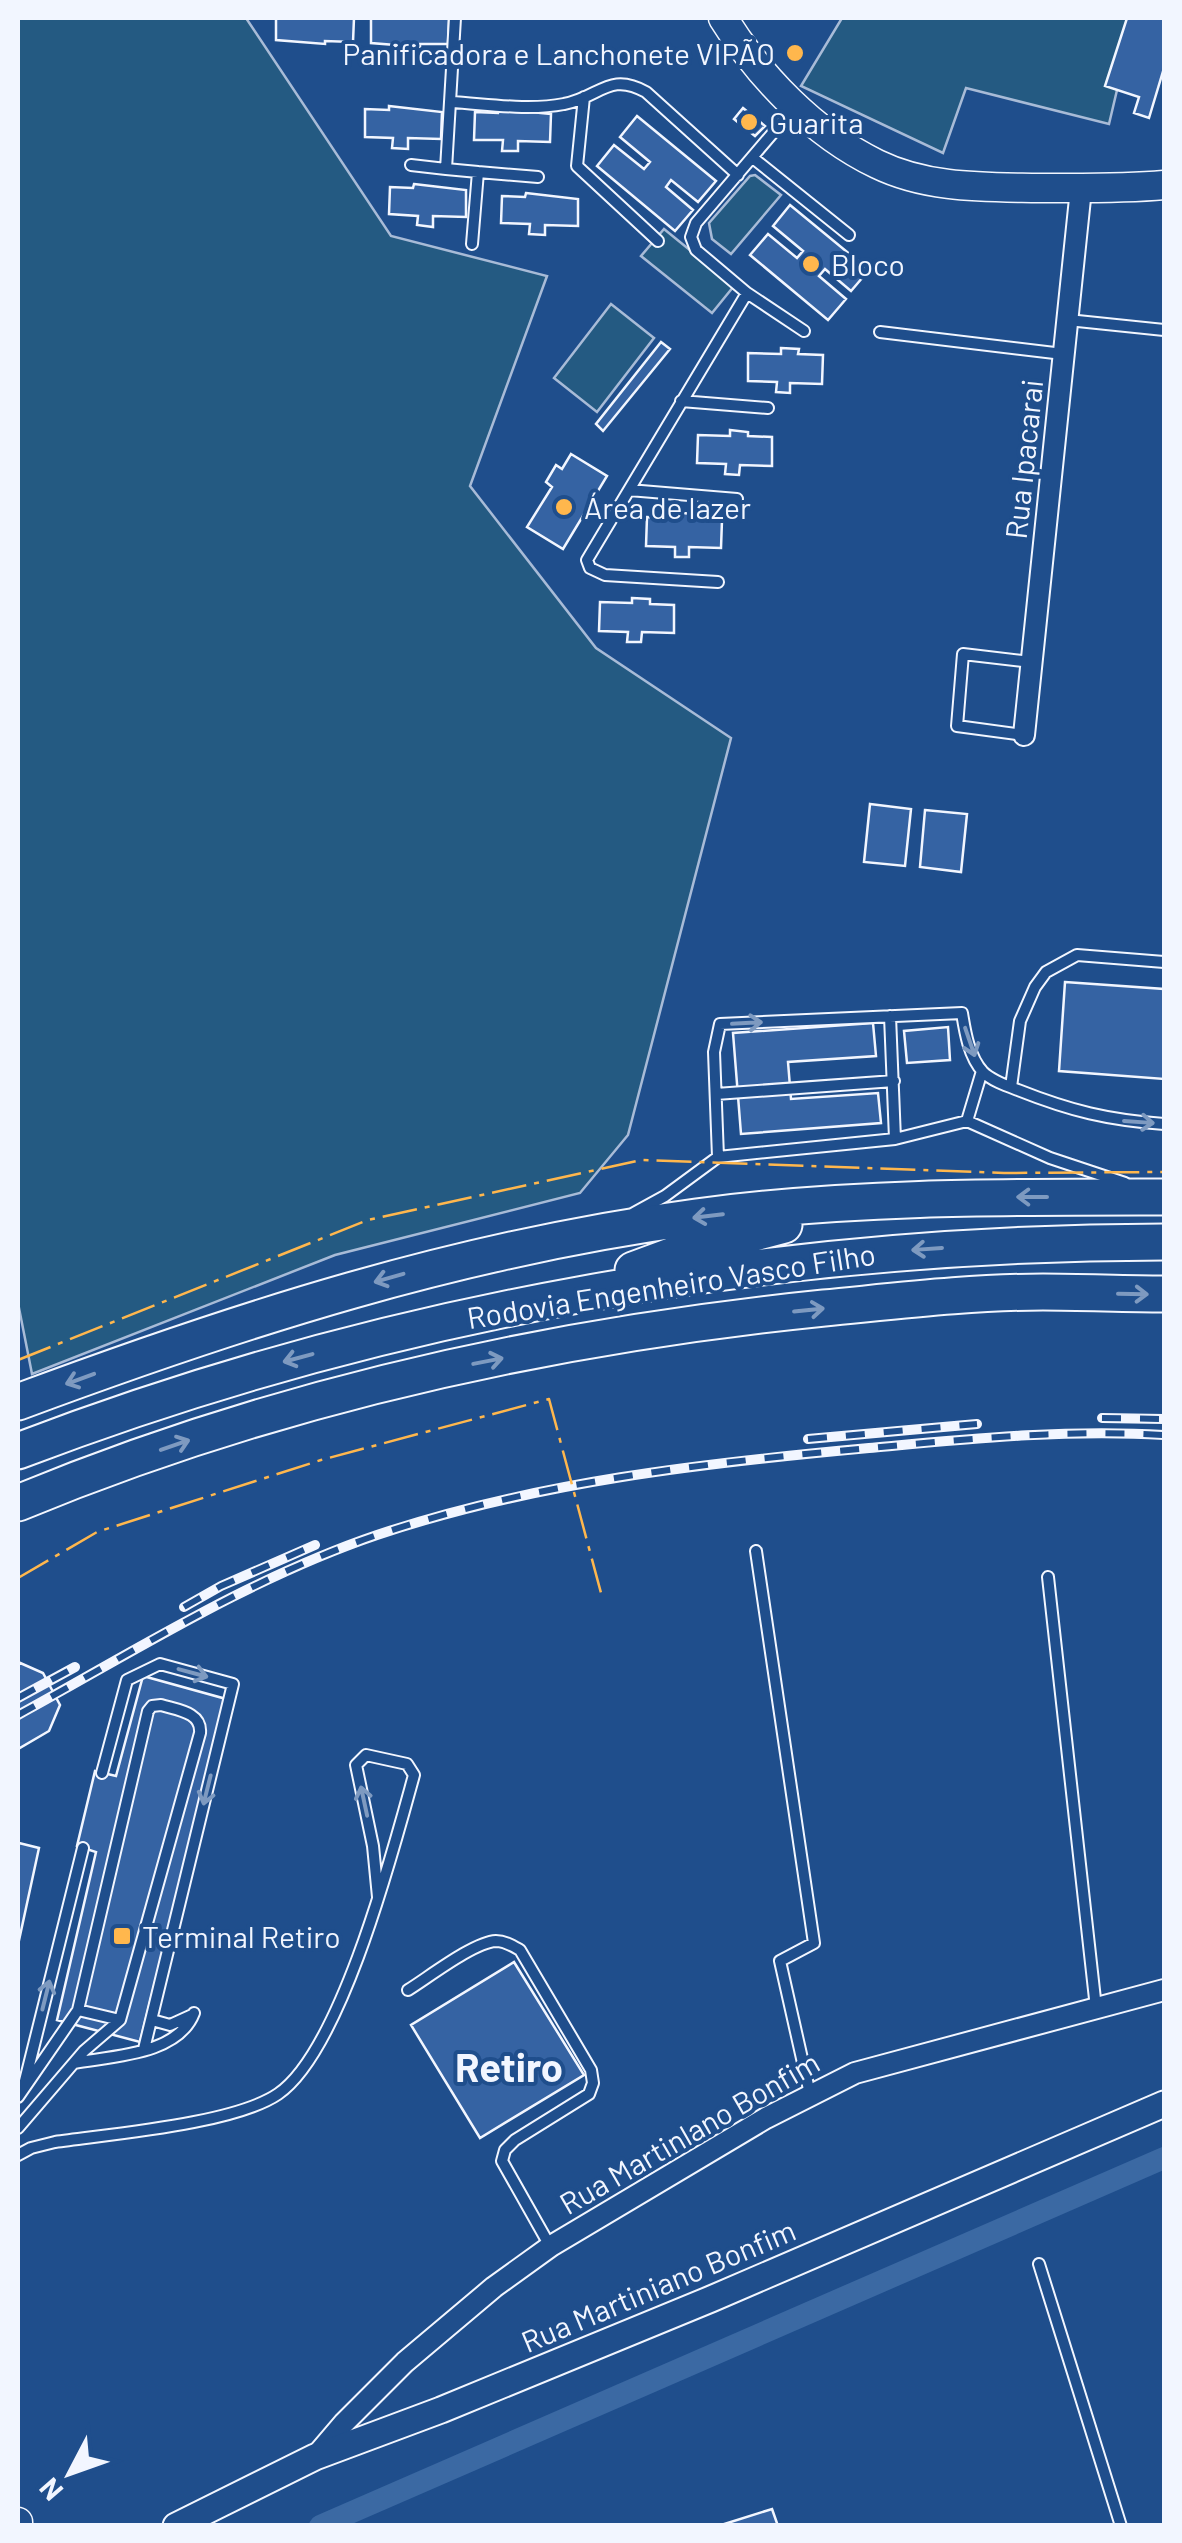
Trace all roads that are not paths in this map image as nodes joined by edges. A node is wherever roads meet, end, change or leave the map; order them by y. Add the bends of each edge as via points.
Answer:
1 (454, 18) edge
2 (723, 18) edge
3 (584, 98) junction
4 (450, 102) junction
5 (795, 106) junction
6 (753, 158) junction
7 (410, 165) dead end
8 (446, 169) junction
9 (478, 172) junction
10 (738, 174) junction
11 (538, 177) dead end
12 (1164, 185) edge
13 (1081, 188) junction
14 (849, 235) dead end
15 (658, 241) dead end
16 (472, 244) dead end
17 (747, 293) junction
18 (1068, 320) junction
19 (1164, 330) edge
20 (804, 331) dead end
21 (880, 332) dead end
22 (1064, 354) junction
23 (681, 400) junction
24 (768, 408) dead end
25 (629, 490) junction
26 (737, 499) dead end
27 (718, 582) dead end
28 (1032, 662) junction
29 (1024, 735) joint
30 (1164, 962) edge
31 (890, 1016) junction
32 (982, 1072) junction
33 (894, 1081) junction
34 (1011, 1088) junction
35 (716, 1094) junction
36 (966, 1122) junction
37 (1164, 1124) edge
38 (894, 1139) junction
39 (718, 1157) junction
40 (1164, 1196) edge
41 (867, 1203) junction
42 (600, 1232) junction
43 (1164, 1242) edge
44 (1164, 1294) edge
45 (551, 1298) junction
46 (18, 1402) edge
47 (18, 1450) edge
48 (18, 1503) edge
49 (756, 1551) dead end
50 (1048, 1577) dead end
51 (102, 1773) dead end
52 (83, 1848) dead end
53 (378, 1897) junction
54 (408, 1990) dead end
55 (1164, 1990) edge
56 (1096, 2008) junction
57 (78, 2010) junction
58 (120, 2020) junction
59 (152, 2020) junction
60 (144, 2049) junction
61 (73, 2063) junction
62 (20, 2093) edge
63 (810, 2094) junction
64 (1164, 2104) edge
65 (22, 2123) edge
66 (44, 2144) junction
67 (18, 2155) edge
68 (551, 2246) junction
69 (1039, 2264) dead end
70 (315, 2456) junction
71 (176, 2526) edge
72 (1121, 2526) edge

1 - 4 lane
2 - 5 main road
3 - 4 lane via 541,106
3 - 10 lane via 615,82 633,85
3 - 15 lane via 577,166
4 - 8 lane
5 - 6 lane
5 - 13 main road via 876,164 921,179 973,188
6 - 10 lane
6 - 14 lane
7 - 8 lane
8 - 9 lane
9 - 11 lane
9 - 16 lane
10 - 17 lane via 691,237 696,250
12 - 13 main road
13 - 18 street, Rua Ipacarai
17 - 20 lane
17 - 23 lane
18 - 19 lane
18 - 22 street, Rua Ipacarai
21 - 22 lane
22 - 28 street, Rua Ipacarai
23 - 24 lane
23 - 25 lane
25 - 26 lane
25 - 27 lane via 592,548 590,568 605,576
28 - 29 street, Rua Ipacarai
28 - 29 lane via 963,654 957,726
30 - 34 lane via 1077,955 1046,972 1020,1021
31 -> 32 lane via 962,1013
31 - 33 lane
35 -> 31 lane via 720,1024
32 - 34 lane
32 - 36 lane
33 - 35 lane
33 - 38 lane
34 -> 37 lane via 1075,1112
35 - 39 lane
36 - 38 lane
36 - 40 lane
38 - 39 lane
39 - 42 lane
40 -> 41 highway
41 -> 42 highway via 746,1211
41 - 45 highway via 679,1253
42 -> 46 highway via 420,1269
43 -> 45 highway, Rodovia Engenheiro Vasco Filho via 1035,1242 865,1254
48 -> 44 highway, Rodovia Engenheiro Vasco Filho via 244,1422 561,1346 750,1316 944,1296
45 -> 47 highway, Rodovia Engenheiro Vasco Filho via 229,1377
49 - 63 lane via 814,1943 780,1961
50 - 56 lane
51 -> 59 lane via 127,1680 160,1664 233,1684
62 -> 52 lane
53 -> 53 lane via 356,1765 366,1755 407,1764 414,1775
53 - 66 lane via 328,2031 278,2094 218,2117
54 - 68 lane via 480,1946 509,1943 520,1950 591,2070 588,2094 515,2140 502,2160
55 - 56 street, Rua Martinlano Bonfim
56 - 63 street, Rua Martinlano Bonfim via 902,2058
57 - 58 lane
57 - 58 lane via 148,1711 161,1705 190,1714 201,1726
57 - 62 lane
58 - 61 lane
59 - 60 lane
59 - 60 lane via 170,2025 194,2014 179,2034
60 - 61 lane
61 - 65 lane
63 - 68 street, Rua Martinlano Bonfim
64 - 70 street, Rua Martiniano Bonfim via 693,2306
65 - 66 lane via 27,2140
66 - 67 lane
68 - 70 street, Rua Martinlano Bonfim via 406,2362
69 - 72 lane
70 - 71 street, Rua Martiniano Bonfim

